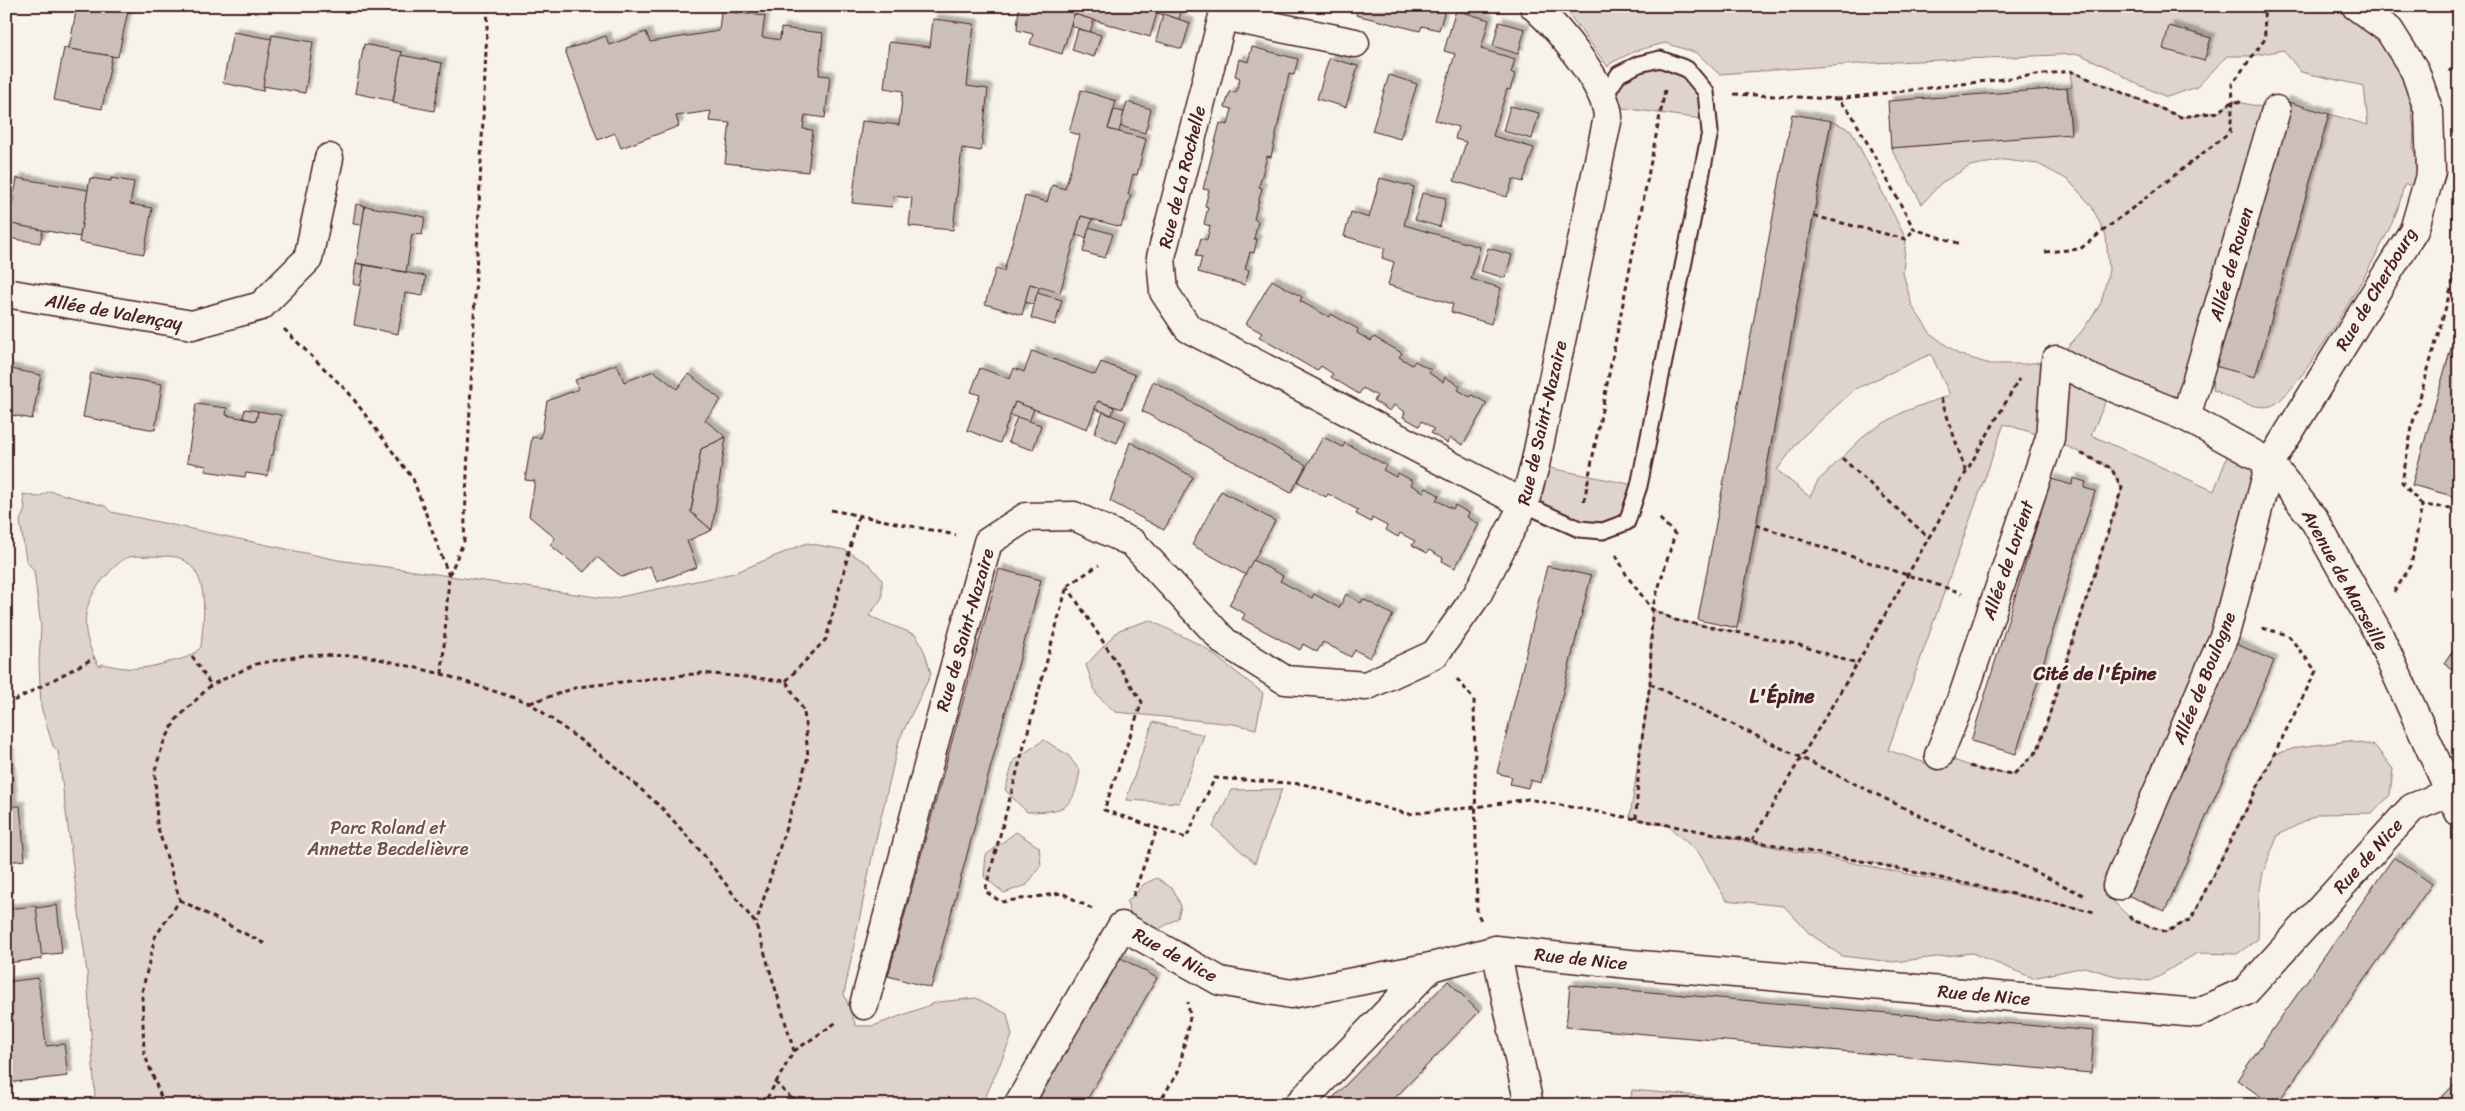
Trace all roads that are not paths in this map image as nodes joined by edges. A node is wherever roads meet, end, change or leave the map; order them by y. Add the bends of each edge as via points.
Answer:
1 (1534, 6) edge
2 (2356, 6) edge
3 (1355, 44) dead end
4 (1608, 106) junction
5 (2276, 110) dead end
6 (329, 158) dead end
7 (6, 293) edge
8 (2056, 360) joint
9 (2186, 417) junction
10 (2270, 462) junction
11 (1524, 504) junction
12 (1939, 755) road end
13 (2456, 797) edge
14 (2117, 886) road end
15 (1496, 950) junction
16 (1431, 966) junction
17 (864, 1005) road end
18 (1018, 1105) edge
19 (1298, 1105) edge
20 (1529, 1105) edge

1 - 4 street via 1585,66
2 - 10 street, Rue de Cherbourg via 2389,30 2415,71 2429,112 2432,172 2414,230
3 - 11 street, Rue de La Rochelle via 1223,16 1161,257 1164,292 1188,328
4 - 11 street, Rue de Saint-Nazaire via 1592,197 1535,466
4 - 11 lane via 1609,89 1619,74 1639,64 1660,59 1688,69 1706,92 1710,132 1637,497 1627,522 1603,531 1579,529
5 - 9 street, Allée de Rouen
6 - 7 street, Allée de Valençay via 308,259 261,306 192,325
8 - 9 street, Avenue de Marseille via 2092,379
8 - 12 street, Allée de Lorient via 2050,438 1964,693
9 - 10 street, Avenue de Marseille
10 - 13 street, Avenue de Marseille via 2313,518 2377,631 2424,738
10 - 14 street, Allée de Boulogne via 2225,634
11 - 17 street, Rue de Saint-Nazaire via 1478,595 1435,654 1366,686 1285,680 1226,642 1133,543 1074,516 1026,517 988,542
13 - 15 street, Rue de Nice via 2412,808 2246,992 2197,1013
15 - 16 street, Rue de Nice
15 - 20 street
16 - 18 street, Rue de Nice via 1291,994 1220,981 1122,926
16 - 19 street

